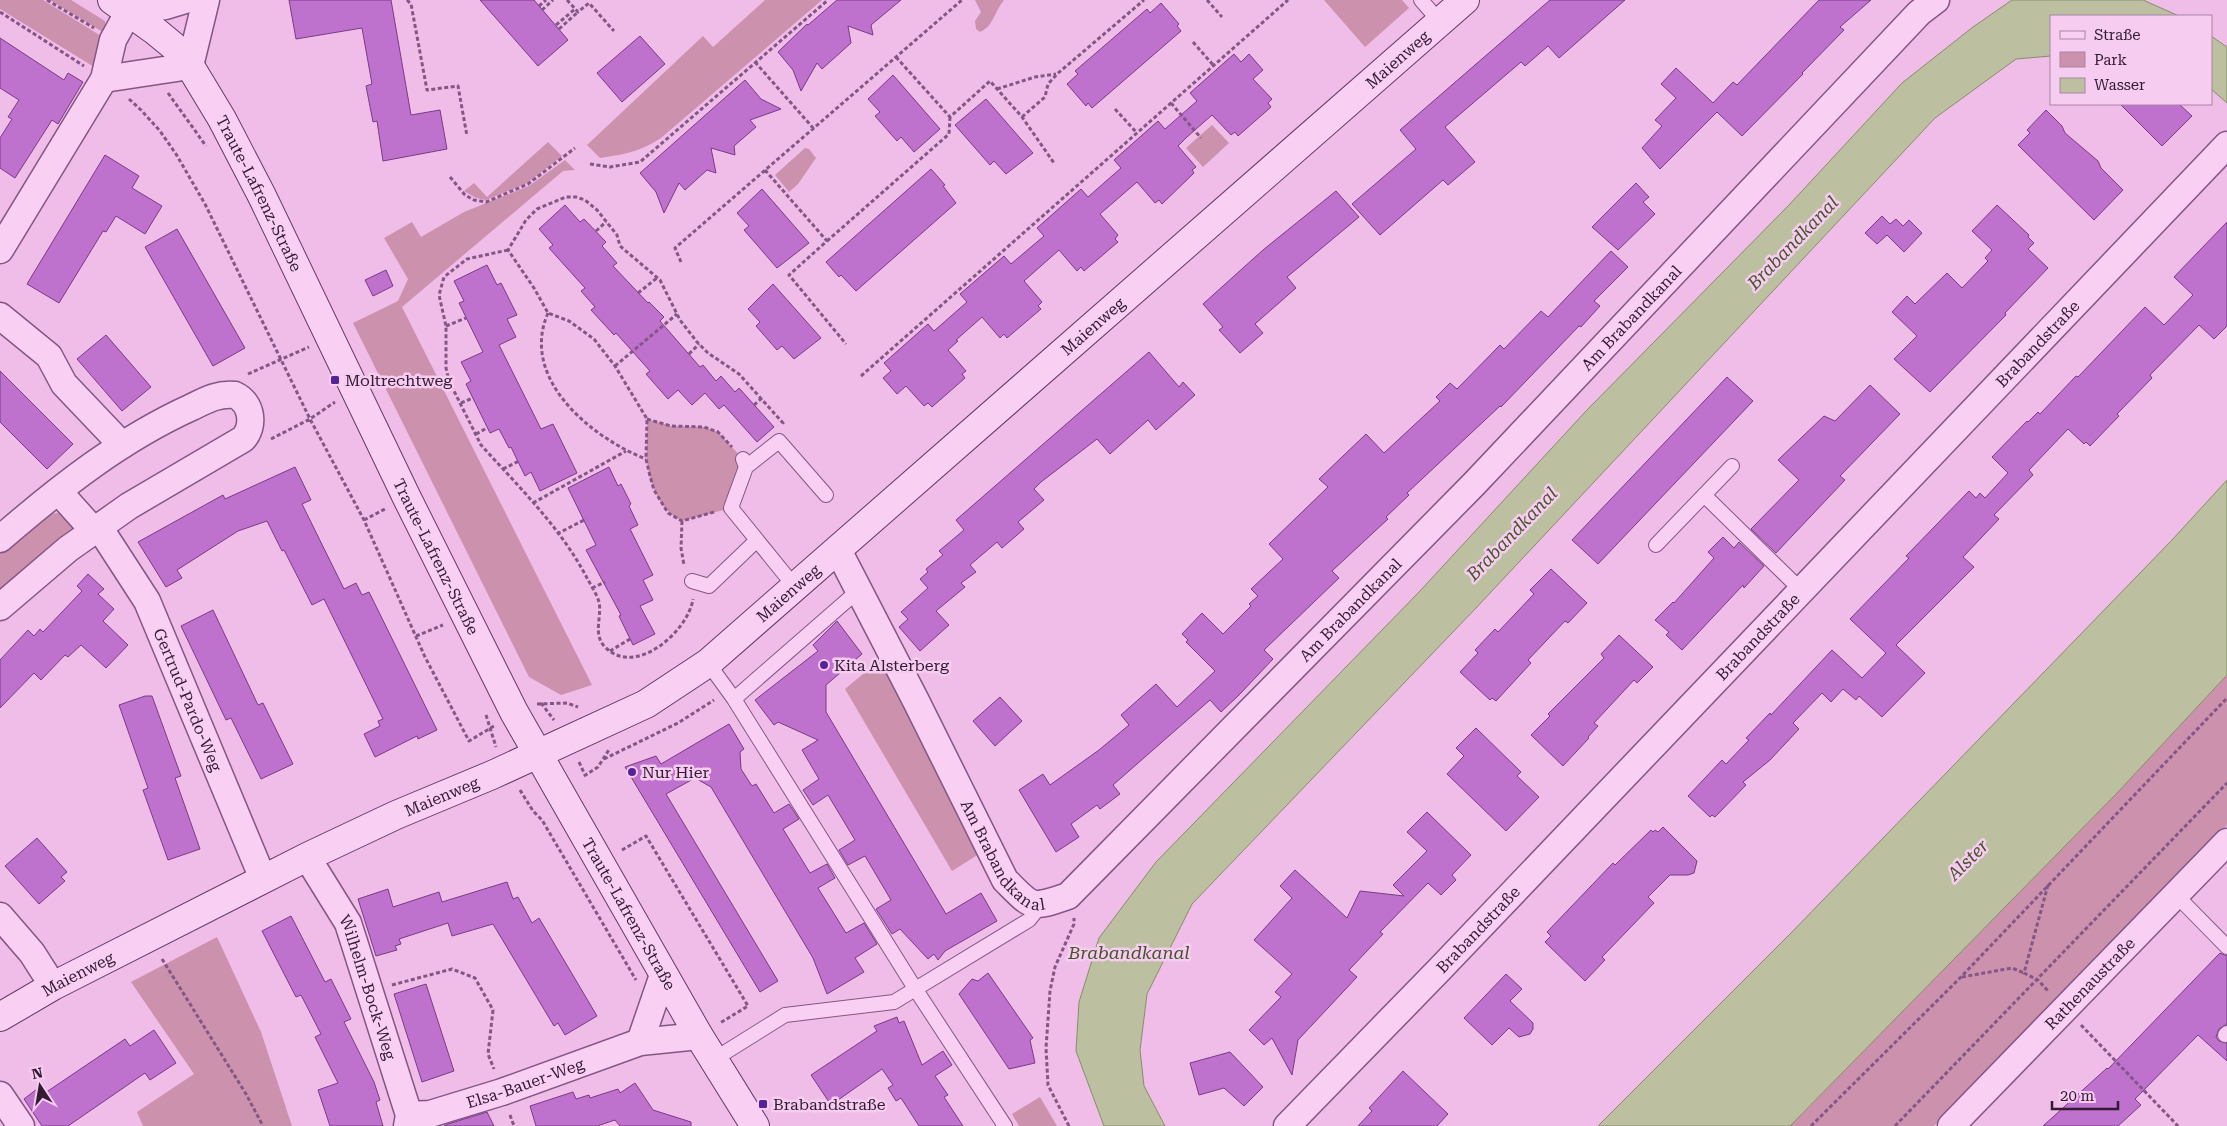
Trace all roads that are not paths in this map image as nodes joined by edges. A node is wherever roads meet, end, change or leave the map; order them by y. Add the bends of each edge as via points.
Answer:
1 (185, 0) edge
2 (206, 0) edge
3 (1421, 0) edge
4 (1465, 0) edge
5 (1936, 0) edge
6 (121, 6) edge
7 (1440, 22) junction
8 (190, 66) junction
9 (104, 79) junction
10 (2227, 145) edge
11 (0, 250) edge
12 (0, 316) edge
13 (122, 445) junction
14 (1732, 466) dead end
15 (59, 492) junction
16 (826, 495) dead end
17 (1704, 496) junction
18 (97, 529) junction
19 (0, 538) edge
20 (757, 540) junction
21 (1656, 545) dead end
22 (838, 550) junction
23 (692, 581) road end
24 (795, 587) junction
25 (859, 590) junction
26 (1801, 590) junction
27 (0, 607) edge
28 (708, 663) junction
29 (734, 699) junction
30 (538, 754) junction
31 (2227, 842) edge
32 (307, 857) junction
33 (263, 879) junction
34 (2176, 895) junction
35 (1041, 905) junction
36 (0, 916) edge
37 (2227, 947) edge
38 (663, 975) junction
39 (53, 986) junction
40 (916, 990) junction
41 (0, 1017) edge
42 (699, 1036) junction
43 (640, 1042) junction
44 (713, 1060) junction
45 (408, 1121) edge
46 (756, 1126) edge
47 (1005, 1126) edge
48 (1286, 1126) edge
49 (1952, 1126) edge

1 - 6 street via 165,6
2 - 8 street
3 - 7 lane
4 - 7 street, Maienweg
5 - 35 street, Am Brabandkanal via 1919,13 1474,484 1068,896
6 - 8 street, Traute-Lafrenz-Straße via 177,49
6 - 9 street
7 - 22 street, Maienweg
8 - 9 street
8 - 30 street, Traute-Lafrenz-Straße via 262,196 341,400 452,625 505,695
9 - 11 street
10 - 26 street, Brabandstraße
12 - 13 street via 49,356 64,384
13 - 15 street
13 - 18 street via 182,411 229,394 244,401 250,418 248,432 238,443 150,493
14 - 17 lane
15 - 18 street
15 - 19 street
16 - 20 lane via 779,441 744,463 731,508
17 - 21 lane
17 - 26 lane
18 - 27 street
18 - 33 street, Gertrud-Pardo-Weg via 147,601
20 - 23 lane via 709,586
20 - 24 lane
22 - 24 street, Maienweg
22 - 25 street, Am Brabandkanal
24 - 28 street, Maienweg
25 - 29 lane
25 - 35 street, Am Brabandkanal via 1005,880 1027,902
26 - 48 street, Brabandstraße
28 - 29 lane
28 - 30 street, Maienweg via 646,704
29 - 40 lane
30 - 32 street, Maienweg
30 - 38 street, Traute-Lafrenz-Straße
31 - 34 street, Rathenaustraße
32 - 33 street, Maienweg
32 - 45 street, Wilhelm-Bock-Weg via 348,924
33 - 39 street, Maienweg
34 - 37 lane
34 - 49 street, Rathenaustraße
35 - 40 lane via 1029,920
36 - 39 street via 32,953
38 - 42 street, Traute-Lafrenz-Straße
38 - 43 street
39 - 41 street, Maienweg
40 - 44 lane via 894,1002 785,1015
40 - 47 lane
42 - 43 street, Elsa-Bauer-Weg
42 - 44 street, Traute-Lafrenz-Straße
43 - 45 street, Elsa-Bauer-Weg via 502,1092
44 - 46 street, Traute-Lafrenz-Straße

